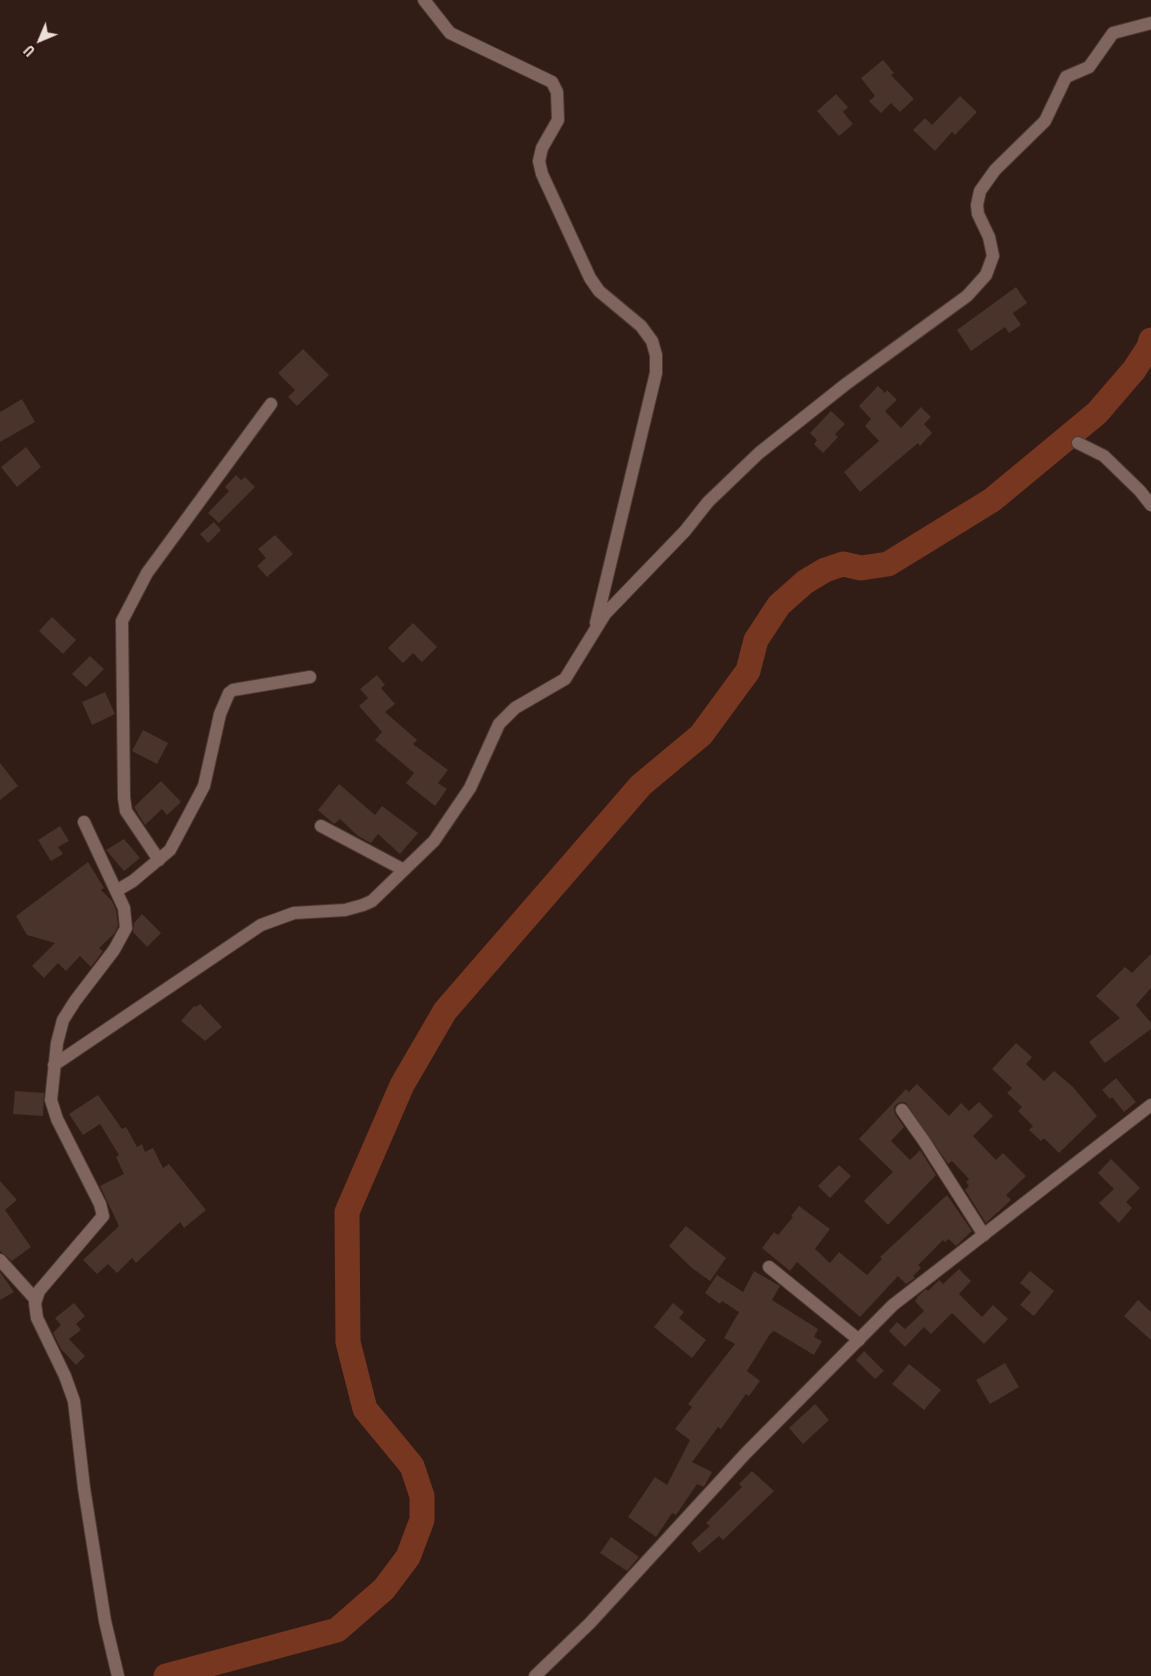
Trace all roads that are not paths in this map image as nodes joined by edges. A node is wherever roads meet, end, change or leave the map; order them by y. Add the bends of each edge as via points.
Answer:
1 (424, 0) edge
2 (1151, 23) edge
3 (271, 404) dead end
4 (1078, 443) dead end
5 (1151, 505) edge
6 (594, 632) junction
7 (310, 677) dead end
8 (84, 822) dead end
9 (321, 826) dead end
10 (159, 860) junction
11 (404, 870) junction
12 (116, 891) junction
13 (54, 1065) junction
14 (1151, 1105) edge
15 (902, 1110) dead end
16 (984, 1235) junction
17 (0, 1260) edge
18 (769, 1267) dead end
19 (36, 1300) junction
20 (858, 1340) junction
21 (118, 1676) edge
22 (535, 1676) edge

1 - 6 street via 450,33 552,82 557,92 558,120 542,148 539,161 542,174 590,278 599,291 641,326 654,348 656,373
2 - 6 street via 1113,33 1089,66 1066,77 1045,121 995,170 980,191 977,205 993,256 980,282 967,296 846,384 759,453 708,502 685,531 605,614
3 - 10 street via 147,573 122,621 125,805
4 - 5 street via 1104,456
6 - 11 street via 565,679 515,708 499,724 470,788 434,841
7 - 10 street via 229,693 220,714 204,786 170,850
8 - 12 street
9 - 11 street
10 - 12 street
11 - 13 street via 363,906 294,913 261,925
12 - 13 street via 126,916 123,936 63,1020
13 - 19 street via 51,1100 57,1119 103,1216 45,1284
14 - 16 street
15 - 16 street
16 - 20 street via 893,1305
17 - 19 street
18 - 20 street
19 - 21 street via 37,1318 74,1401 105,1620
20 - 22 street via 746,1454 590,1623

